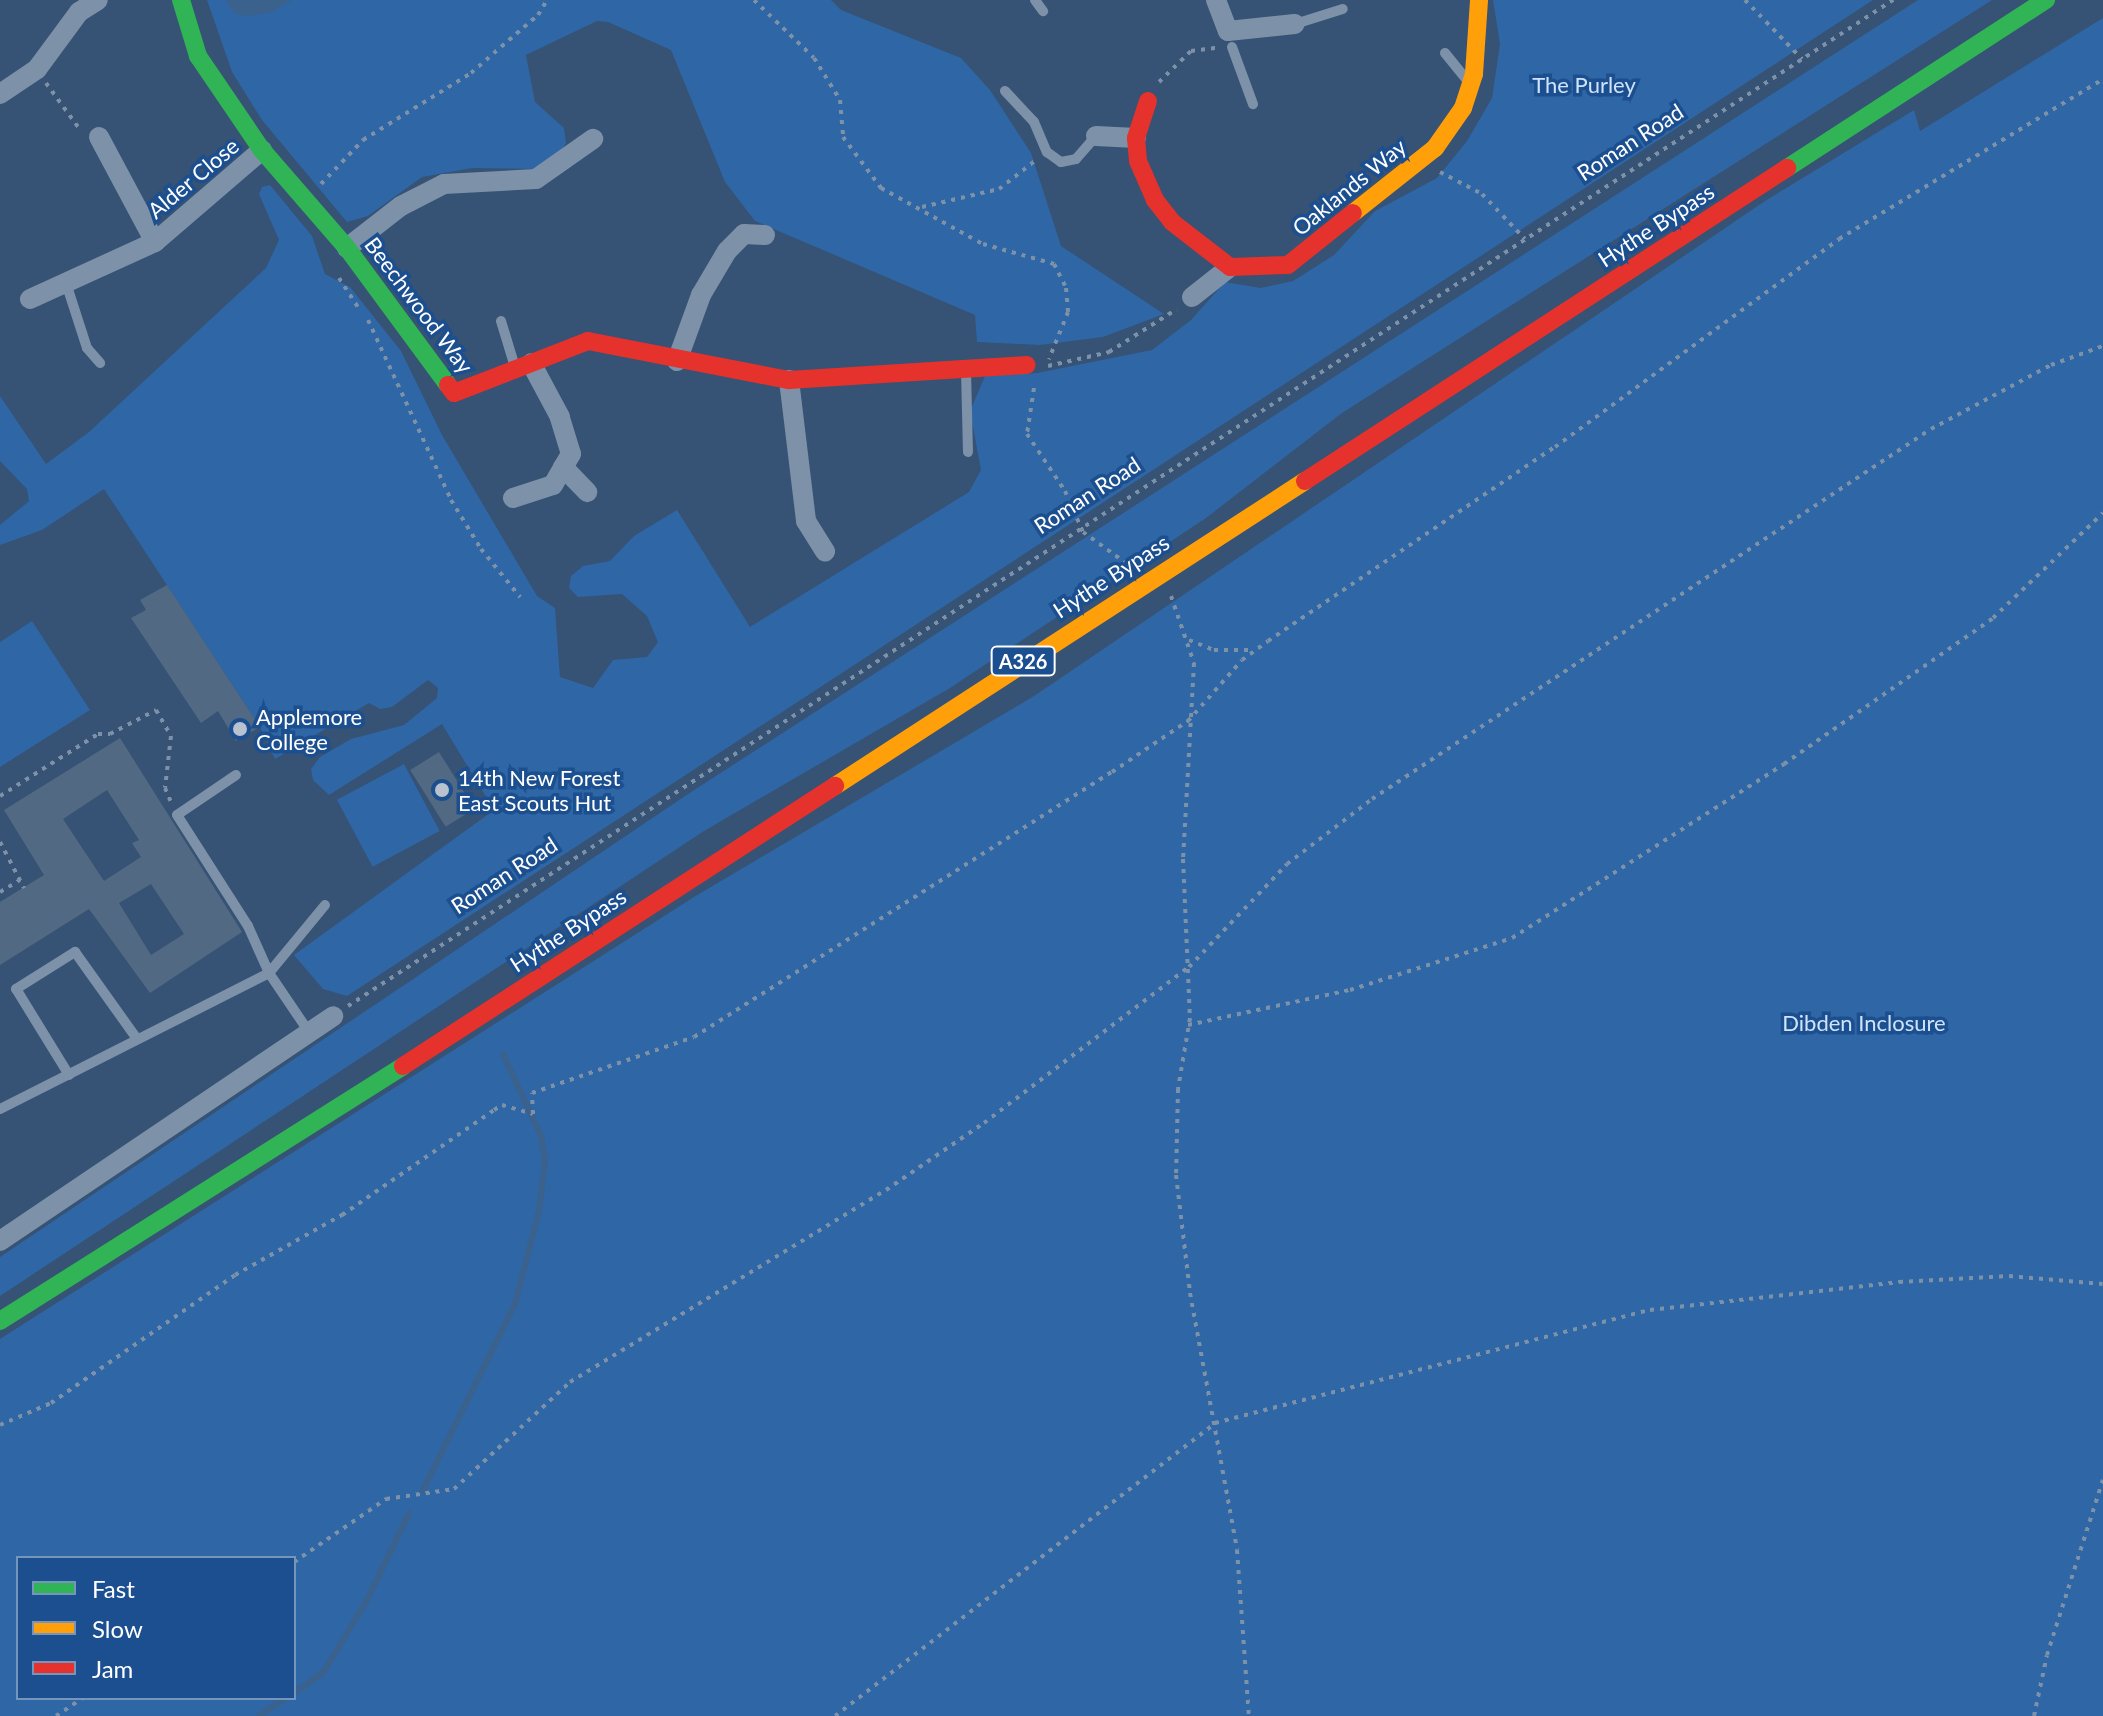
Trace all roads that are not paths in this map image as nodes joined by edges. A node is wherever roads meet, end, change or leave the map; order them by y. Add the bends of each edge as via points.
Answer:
1 (98, 0) edge
2 (181, 0) edge
3 (1035, 0) edge
4 (1216, 0) edge
5 (1479, 0) edge
6 (2046, 0) edge
7 (75, 6) edge
8 (1343, 9) dead end
9 (1043, 11) dead end
10 (1295, 24) joint
11 (1230, 39) junction
12 (1445, 53) dead end
13 (1471, 85) junction
14 (1005, 91) dead end
15 (0, 94) edge
16 (1148, 101) road end
17 (1253, 104) dead end
18 (1096, 136) joint
19 (99, 137) road end
20 (1136, 138) junction
21 (593, 139) dead end
22 (262, 150) junction
23 (765, 235) dead end
24 (155, 242) junction
25 (347, 248) junction
26 (1230, 267) junction
27 (66, 283) junction
28 (1192, 297) road end
29 (30, 299) dead end
30 (501, 321) dead end
31 (677, 361) junction
32 (100, 363) dead end
33 (1027, 365) road end
34 (523, 366) junction
35 (966, 369) junction
36 (789, 380) junction
37 (968, 452) dead end
38 (563, 467) junction
39 (587, 492) dead end
40 (513, 498) dead end
41 (825, 552) dead end
42 (236, 775) dead end
43 (325, 905) dead end
44 (269, 973) junction
45 (333, 1016) road end
46 (309, 1032) junction
47 (137, 1039) junction
48 (69, 1075) junction
49 (0, 1109) edge
50 (0, 1241) edge
51 (0, 1321) edge

1 - 7 street
2 - 22 main road, Beechwood Way via 198,56
3 - 9 lane
4 - 11 street
5 - 13 main road, Oaklands Way via 1479,57
6 - 51 main road, Hythe Bypass / A326 via 414,1059
7 - 15 street via 37,69
8 - 10 lane
10 - 11 street
11 - 17 lane
12 - 13 lane
13 - 26 main road, Oaklands Way via 1463,108 1421,161 1288,265
14 - 18 lane via 1034,122 1047,152 1071,162
16 - 20 main road
18 - 20 street
19 - 24 street, Alder Close
20 - 26 main road via 1138,161 1155,200 1189,240
21 - 25 street via 536,179 444,184 401,206
22 - 24 street, Alder Close
22 - 25 main road, Beechwood Way
23 - 31 street via 744,234 727,251 684,333
24 - 27 street, Alder Close
25 - 34 main road, Beechwood Way via 454,393
26 - 28 street
27 - 29 street, Alder Close
27 - 32 lane via 87,348
30 - 34 lane
31 - 34 main road, Beechwood Way via 588,341
31 - 36 main road, Beechwood Way
33 - 35 main road, Beechwood Way
34 - 38 street via 560,417 571,454
35 - 36 main road, Beechwood Way
35 - 37 lane
36 - 41 street via 806,521
38 - 39 street
38 - 40 street via 553,485
42 - 44 lane via 177,815 248,926
43 - 44 lane
44 - 46 lane
44 - 47 lane
45 - 46 street
46 - 50 street
47 - 48 lane
47 - 48 lane via 75,952 16,989
48 - 49 lane

